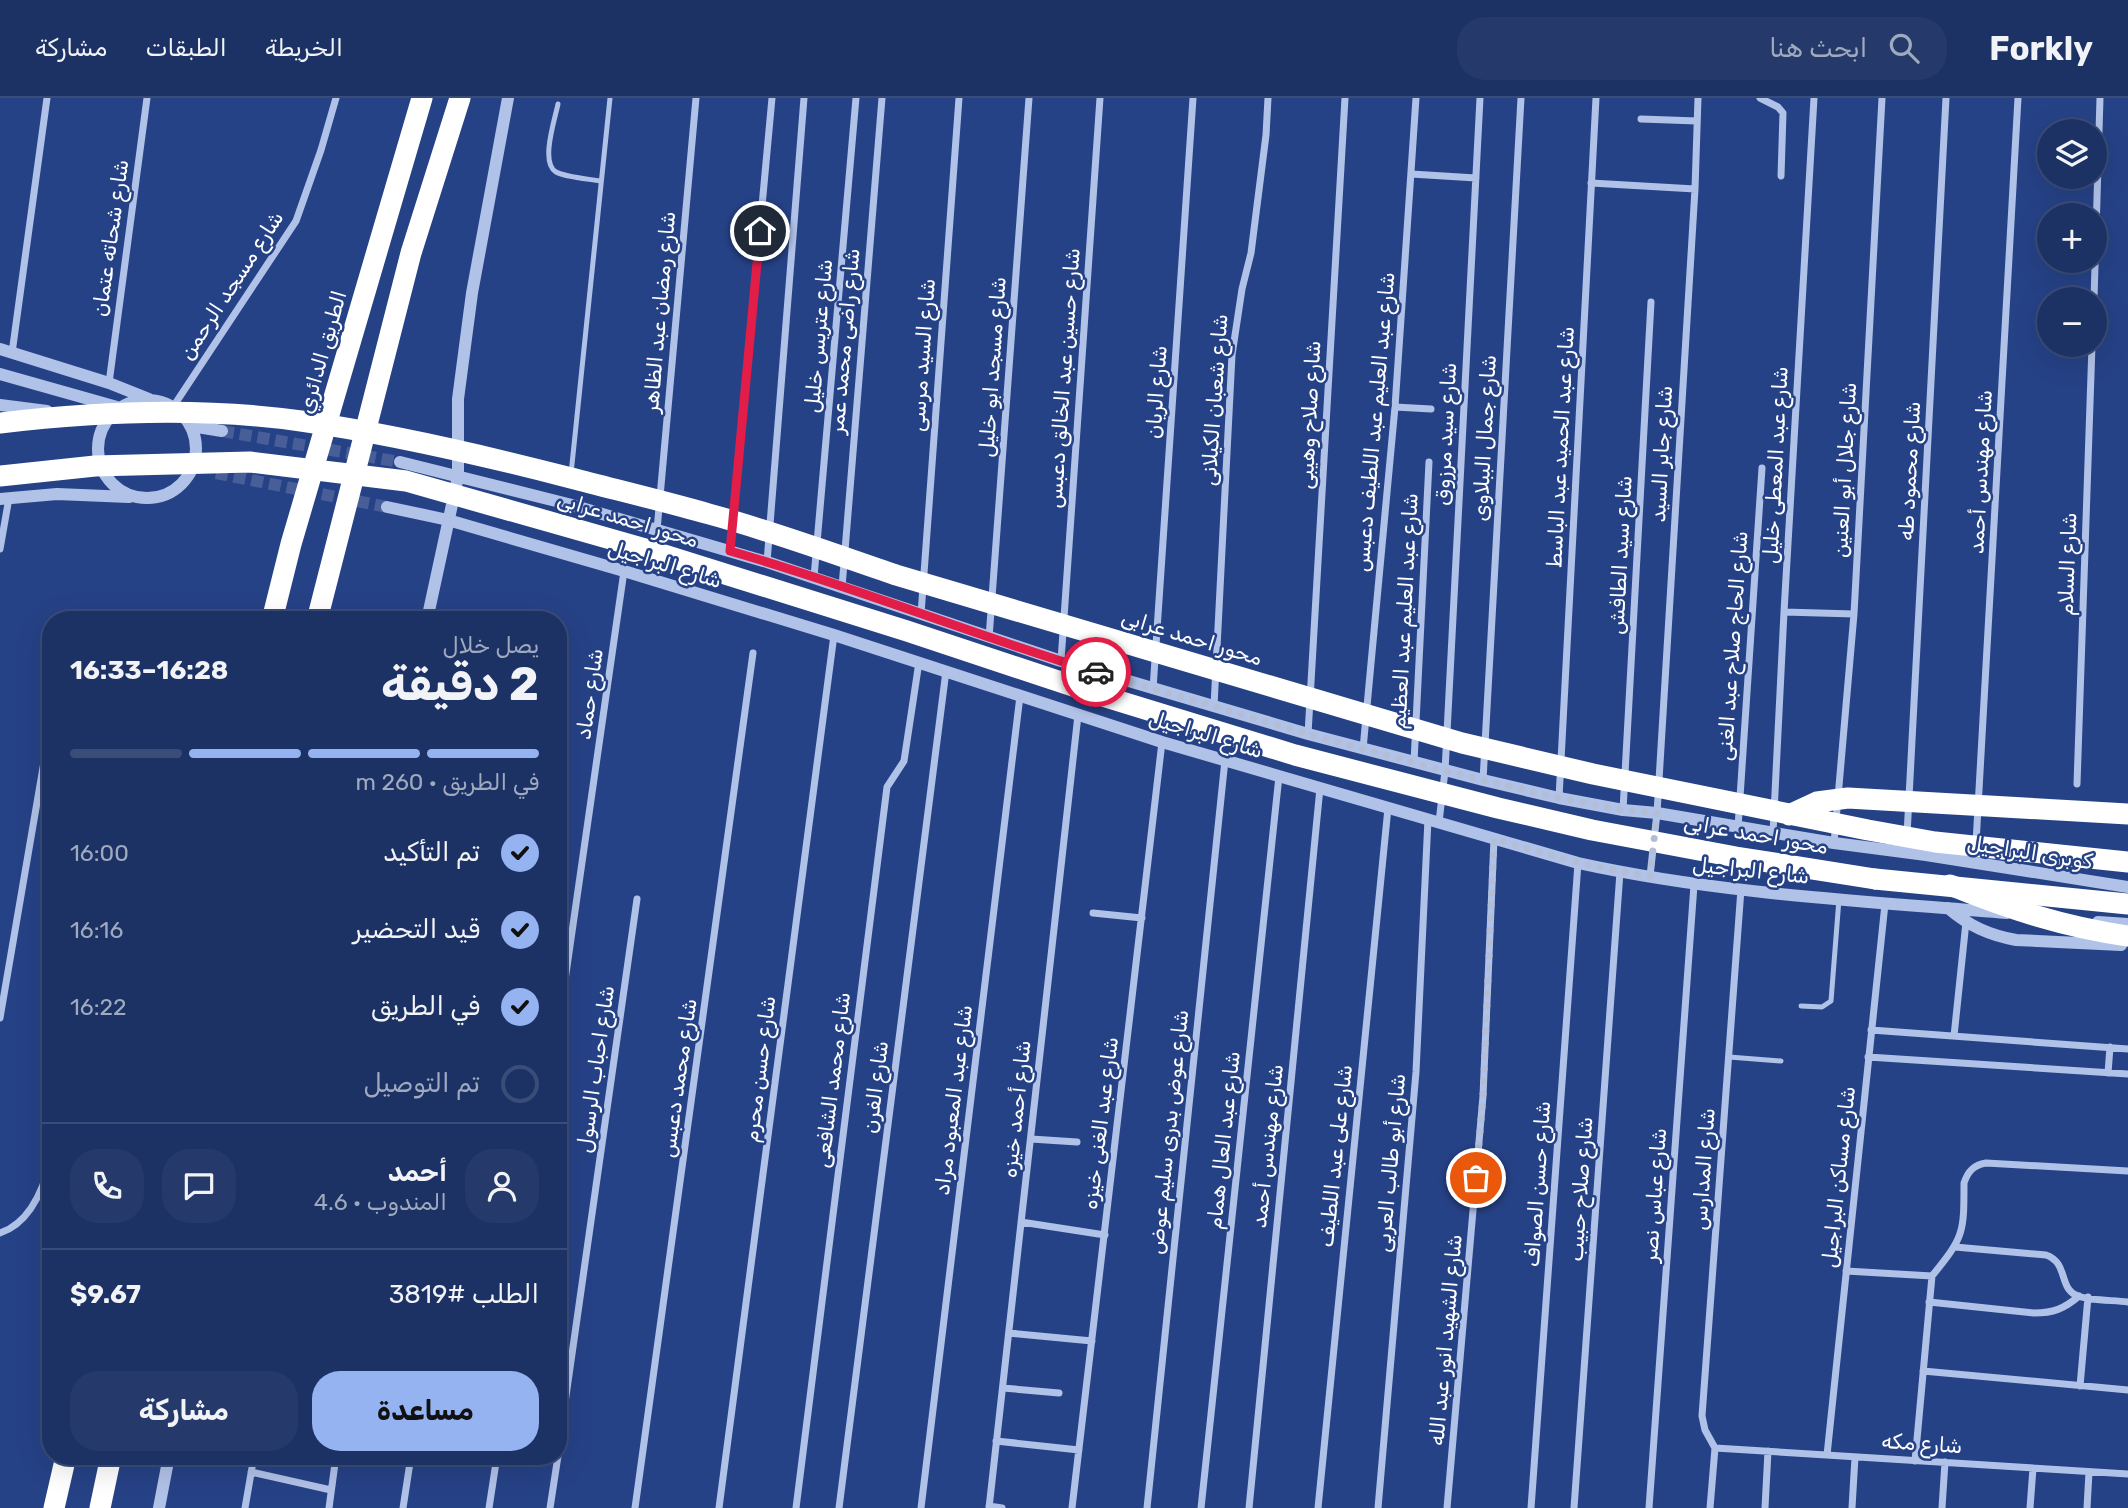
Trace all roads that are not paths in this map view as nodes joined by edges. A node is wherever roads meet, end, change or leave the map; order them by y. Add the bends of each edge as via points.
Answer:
1 (47, 98) edge
2 (147, 98) edge
3 (336, 98) edge
4 (422, 98) edge
5 (460, 98) edge
6 (508, 98) edge
7 (610, 98) edge
8 (696, 98) edge
9 (772, 98) edge
10 (804, 98) edge
11 (856, 98) edge
12 (882, 98) edge
13 (959, 98) edge
14 (1029, 98) edge
15 (1100, 98) edge
16 (1193, 98) edge
17 (1268, 98) edge
18 (1345, 98) edge
19 (1416, 98) edge
20 (1480, 98) edge
21 (1521, 98) edge
22 (1596, 98) edge
23 (1698, 98) edge
24 (1760, 98) edge
25 (1814, 98) edge
26 (1882, 98) edge
27 (1946, 98) edge
28 (2018, 98) edge
29 (2100, 98) edge
30 (558, 104) dead end
31 (1640, 119) dead end
32 (1697, 121) junction
33 (1411, 174) junction
34 (1781, 176) dead end
35 (1476, 178) junction
36 (600, 181) junction
37 (1591, 183) junction
38 (1695, 189) junction
39 (2094, 287) edge
40 (1651, 302) dead end
41 (6, 351) edge
42 (2092, 357) edge
43 (0, 374) edge
44 (109, 383) junction
45 (153, 400) junction
46 (0, 405) edge
47 (173, 407) junction
48 (1395, 407) junction
49 (120, 408) junction
50 (1431, 409) dead end
51 (107, 420) junction
52 (0, 423) edge
53 (191, 426) junction
54 (222, 431) tunnel mouth
55 (1429, 462) dead end
56 (400, 463) tunnel mouth
57 (1762, 467) dead end
58 (193, 469) junction
59 (216, 473) tunnel mouth
60 (0, 476) edge
61 (458, 477) junction
62 (133, 497) junction
63 (5, 499) edge
64 (568, 504) junction
65 (387, 506) tunnel mouth
66 (448, 520) junction
67 (657, 530) junction
68 (0, 549) edge
69 (730, 551) junction
70 (767, 562) junction
71 (624, 571) junction
72 (814, 577) junction
73 (842, 587) junction
74 (274, 611) edge
75 (319, 611) edge
76 (429, 611) edge
77 (1784, 612) junction
78 (921, 614) junction
79 (1854, 614) junction
80 (834, 635) junction
81 (989, 638) junction
82 (753, 653) dead end
83 (1061, 661) junction
84 (919, 663) junction
85 (946, 671) junction
86 (1153, 689) junction
87 (1020, 695) junction
88 (1214, 706) junction
89 (1078, 715) junction
90 (1308, 734) junction
91 (1162, 742) junction
92 (1363, 749) junction
93 (1225, 760) junction
94 (1414, 762) junction
95 (1445, 771) junction
96 (42, 773) edge
97 (1279, 776) junction
98 (1483, 780) junction
99 (2077, 784) dead end
100 (1320, 788) junction
101 (1559, 798) junction
102 (1388, 808) junction
103 (1623, 810) junction
104 (1657, 813) junction
105 (2128, 814) edge
106 (1789, 815) junction
107 (1434, 821) junction
108 (1738, 827) junction
109 (1773, 833) junction
110 (1494, 839) junction
111 (1834, 844) junction
112 (1858, 846) junction
113 (1907, 846) junction
114 (1976, 847) junction
115 (2128, 852) edge
116 (1926, 855) joint
117 (2128, 862) edge
118 (1578, 863) junction
119 (1620, 872) junction
120 (1650, 876) junction
121 (1694, 885) junction
122 (1950, 885) junction
123 (2128, 887) edge
124 (1741, 889) junction
125 (1839, 899) junction
126 (637, 900) dead end
127 (1885, 904) junction
128 (2128, 904) edge
129 (1948, 908) junction
130 (1093, 913) dead end
131 (1142, 918) junction
132 (1966, 922) junction
133 (2128, 924) edge
134 (2128, 936) edge
135 (2128, 946) edge
136 (567, 967) edge
137 (1801, 1006) dead end
138 (0, 1018) edge
139 (1871, 1030) junction
140 (1954, 1036) junction
141 (2110, 1047) junction
142 (2128, 1049) edge
143 (1729, 1057) junction
144 (1868, 1057) junction
145 (1781, 1061) dead end
146 (2108, 1073) junction
147 (2128, 1074) edge
148 (1031, 1139) junction
149 (1077, 1142) dead end
150 (2128, 1171) edge
151 (42, 1188) edge
152 (1021, 1222) junction
153 (0, 1233) edge
154 (1105, 1235) junction
155 (1955, 1247) junction
156 (1846, 1271) junction
157 (1932, 1276) junction
158 (2079, 1296) junction
159 (2088, 1297) junction
160 (1930, 1302) junction
161 (2128, 1302) edge
162 (1009, 1333) junction
163 (1092, 1341) junction
164 (1923, 1371) junction
165 (2080, 1386) junction
166 (1003, 1388) junction
167 (2128, 1390) edge
168 (567, 1391) edge
169 (1059, 1393) dead end
170 (996, 1441) junction
171 (1715, 1448) junction
172 (1079, 1450) junction
173 (1768, 1451) junction
174 (1827, 1455) junction
175 (1855, 1457) junction
176 (1915, 1461) junction
177 (1944, 1462) junction
178 (64, 1465) edge
179 (109, 1465) edge
180 (167, 1465) edge
181 (252, 1465) edge
182 (335, 1465) edge
183 (410, 1465) edge
184 (496, 1465) edge
185 (556, 1465) edge
186 (2033, 1468) junction
187 (251, 1472) junction
188 (2089, 1472) junction
189 (2128, 1474) edge
190 (331, 1490) junction
191 (989, 1507) edge
192 (54, 1508) edge
193 (100, 1508) edge
194 (159, 1508) edge
195 (245, 1508) edge
196 (329, 1508) edge
197 (403, 1508) edge
198 (489, 1508) edge
199 (550, 1508) edge
200 (635, 1508) edge
201 (719, 1508) edge
202 (796, 1508) edge
203 (839, 1508) edge
204 (921, 1508) edge
205 (1002, 1508) edge
206 (1072, 1508) edge
207 (1147, 1508) edge
208 (1201, 1508) edge
209 (1249, 1508) edge
210 (1318, 1508) edge
211 (1378, 1508) edge
212 (1447, 1508) edge
213 (1531, 1508) edge
214 (1574, 1508) edge
215 (1649, 1508) edge
216 (1710, 1508) edge
217 (1765, 1508) edge
218 (1852, 1508) edge
219 (1942, 1508) edge
220 (2031, 1508) edge
221 (2087, 1508) edge

1 - 41 street
2 - 44 street, شارع شحاته عتمان
3 - 47 street, شارع مسجد الرحمن via 296,221
4 - 74 highway, الطريق الدائري
5 - 75 highway via 411,253
6 - 61 street via 472,293 458,399
7 - 36 lane
8 - 67 street, شارع رمضان عبد الظاهر
9 - 69 street
10 - 70 street
11 - 72 street, شارع عتريس خليل
12 - 73 street, شارع راضى محمد عمر
13 - 78 street, شارع السيد مرسى
14 - 81 street, شارع مسجد ابو خليل
15 - 83 street, شارع حسين عبد الخالق دعبس
16 - 86 street, شارع الريان
17 - 88 street, شارع شعبان الكيلانى via 1251,253 1232,355
18 - 90 street, شارع صلاح وهيبى
19 - 33 street, شارع عبد العليم عبد اللطيف دعبس
20 - 35 street, شارع سيد مرزوق
21 - 98 street, شارع جمال الببلاوى
22 - 37 street, شارع عبد الحميد عبد الباسط
23 - 32 street, شارع جابر السيد
24 - 34 street via 1783,113
25 - 77 street, شارع عبد المعطى خليل
26 - 79 street, شارع جلال أبو العنين
27 - 113 street, شارع محمود طه
28 - 114 street, شارع مهندس أحمد
29 - 39 street
30 - 36 lane via 548,156 551,167 557,173
31 - 32 street
32 - 38 street, شارع جابر السيد
33 - 35 street
33 - 48 street, شارع عبد العليم عبد اللطيف دعبس
35 - 95 street, شارع سيد مرزوق
36 - 64 lane
37 - 38 street
37 - 101 street, شارع عبد الحميد عبد الباسط
38 - 104 street, شارع جابر السيد
40 - 103 street, شارع سيد الطافش
41 - 44 street
42 - 99 street, شارع السلام
43 - 49 street
44 - 45 street
45 - 47 street
45 - 49 street
46 - 51 street
47 - 53 street
48 - 50 street
48 - 92 street, شارع عبد العليم عبد اللطيف دعبس
49 - 51 street
51 - 62 street via 98,442 100,466 113,485
52 - 106 highway, محور احمد عرابى, bridge via 99,413 219,415 300,421 416,441 711,514 896,575 1462,743
53 - 54 street
53 - 58 street via 197,447
55 - 94 street, شارع عبد العليم عبد العظيم
56 - 61 street, شارع البراجيل
57 - 108 street, شارع الحاج صلاح عبد الغنى
58 - 59 street
58 - 62 street via 170,493
60 - 122 highway, محور احمد عرابى, bridge via 95,466 250,461 406,481 642,548 1110,698 1393,781 1618,835 1875,879
61 - 64 street, شارع البراجيل
61 - 66 street
62 - 63 street via 57,494
63 - 68 street
64 - 67 street, شارع البراجيل
65 - 66 street, شارع البراجيل
66 - 71 street, شارع البراجيل
66 - 76 street
67 - 69 street, شارع البراجيل
69 - 70 street, شارع البراجيل
70 - 72 street, شارع البراجيل
71 - 80 street, شارع البراجيل
71 - 136 street, شارع حماد
72 - 73 street, شارع البراجيل
73 - 78 street, شارع البراجيل
77 - 79 street
77 - 109 street, شارع عبد المعطى خليل
78 - 81 street, شارع البراجيل
79 - 111 street, شارع جلال أبو العنين
80 - 84 street, شارع البراجيل
80 - 201 street, شارع حسن محرم
81 - 83 street, شارع البراجيل
82 - 200 street, شارع محمد دعبس
83 - 86 street, شارع البراجيل
84 - 85 street, شارع البراجيل
84 - 202 street, شارع محمد الشافعى via 904,761 887,787
85 - 87 street, شارع البراجيل
85 - 203 street, شارع الفرن
86 - 88 street, شارع البراجيل
87 - 89 street, شارع البراجيل
87 - 204 street, شارع عبد المعبود مراد
88 - 90 street, شارع البراجيل
89 - 91 street, شارع البراجيل
89 - 148 street, شارع أحمد خيزه
90 - 92 street, شارع البراجيل
91 - 93 street, شارع البراجيل
91 - 131 street, شارع عبد الغنى خيزه
92 - 94 street, شارع البراجيل
93 - 97 street, شارع البراجيل
93 - 207 street, شارع عوض بدرى سليم عوض
94 - 95 street, شارع البراجيل
95 - 98 street, شارع البراجيل
95 - 107 street, شارع سيد مرزوق
96 - 138 street
97 - 100 street, شارع البراجيل
97 - 208 street, شارع عبد العال همام
98 - 101 street, شارع البراجيل
100 - 102 street, شارع البراجيل
100 - 209 street, شارع مهندس أحمد
101 - 103 street, شارع البراجيل
102 - 107 street, شارع البراجيل
102 - 210 street, شارع على عبد اللطيف
103 - 104 street, شارع البراجيل
104 - 108 street, شارع البراجيل
104 - 120 street, شارع جابر السيد
105 - 106 highway, bridge via 1848,798 1817,802
106 - 117 highway, محور احمد عرابى, bridge via 1935,842
107 - 110 street, شارع البراجيل
107 - 211 street, شارع أبو طالب العربى
108 - 109 street, شارع البراجيل
109 - 111 street, شارع البراجيل
110 - 118 street, شارع البراجيل
110 - 212 street, شارع الشهيد انور عبد الله via 1483,1096
111 - 112 street, شارع البراجيل
112 - 113 street
112 - 116 street, شارع البراجيل
113 - 114 street
114 - 115 street
116 - 123 street, كوبرى البراجيل
118 - 119 street, شارع البراجيل
118 - 213 street, شارع حسن الصواف
119 - 120 street, شارع البراجيل
119 - 214 street, شارع صلاح حبيب
120 - 121 street, شارع البراجيل
121 - 124 street, شارع البراجيل
121 - 215 street, شارع عباس نصر
122 - 128 highway, محور احمد عرابى, bridge
122 - 134 highway, bridge via 2049,921
124 - 125 street, شارع البراجيل
124 - 143 street, شارع المدارس
125 - 127 street, شارع البراجيل
125 - 137 lane via 1831,1001 1822,1007
126 - 168 street, شارع احباب الرسول
127 - 129 street, شارع البراجيل
127 - 139 street, شارع مساكن البراجيل
129 - 132 street
129 - 133 street, bridge
130 - 131 street
131 - 154 street, شارع عبد الغنى خيزه
132 - 135 street via 1986,933 2016,940
132 - 140 street
139 - 140 street
139 - 144 street, شارع مساكن البراجيل
140 - 141 street
141 - 142 street
141 - 146 street
143 - 145 lane
143 - 171 street, شارع المدارس via 1702,1416
144 - 146 street
144 - 156 street, شارع مساكن البراجيل
146 - 147 street
148 - 149 street
148 - 152 street, شارع أحمد خيزه
150 - 155 street via 1978,1164 1964,1183 1962,1232
151 - 153 street via 12,1229
152 - 154 street
152 - 162 street, شارع أحمد خيزه
154 - 163 street, شارع عبد الغنى خيزه
155 - 157 street
155 - 158 street via 2052,1257 2067,1286
156 - 157 street
156 - 174 street, شارع مساكن البراجيل
157 - 160 street
158 - 159 street
158 - 160 street via 2050,1313
159 - 161 street
159 - 165 street
160 - 164 street
162 - 163 street
162 - 166 street, شارع أحمد خيزه
163 - 172 street, شارع عبد الغنى خيزه
164 - 165 street
164 - 176 street
165 - 167 street
166 - 169 street
166 - 170 street, شارع أحمد خيزه
170 - 172 street
170 - 191 street, شارع أحمد خيزه
171 - 173 street, شارع مكه
171 - 216 street
172 - 206 street, شارع عبد الغنى خيزه
173 - 174 street, شارع مكه
173 - 217 street
174 - 175 street, شارع مكه
175 - 176 street, شارع مكه
175 - 218 street
176 - 177 street, شارع مكه
177 - 186 street, شارع مكه
177 - 219 street
178 - 192 highway
179 - 193 highway
180 - 194 street
181 - 187 street
182 - 190 street
183 - 197 street
184 - 198 street
185 - 199 street, شارع احباب الرسول
186 - 188 street, شارع مكه
186 - 220 street
187 - 190 street
187 - 195 street
188 - 189 street, شارع مكه
188 - 221 street
190 - 196 street
191 - 205 street

